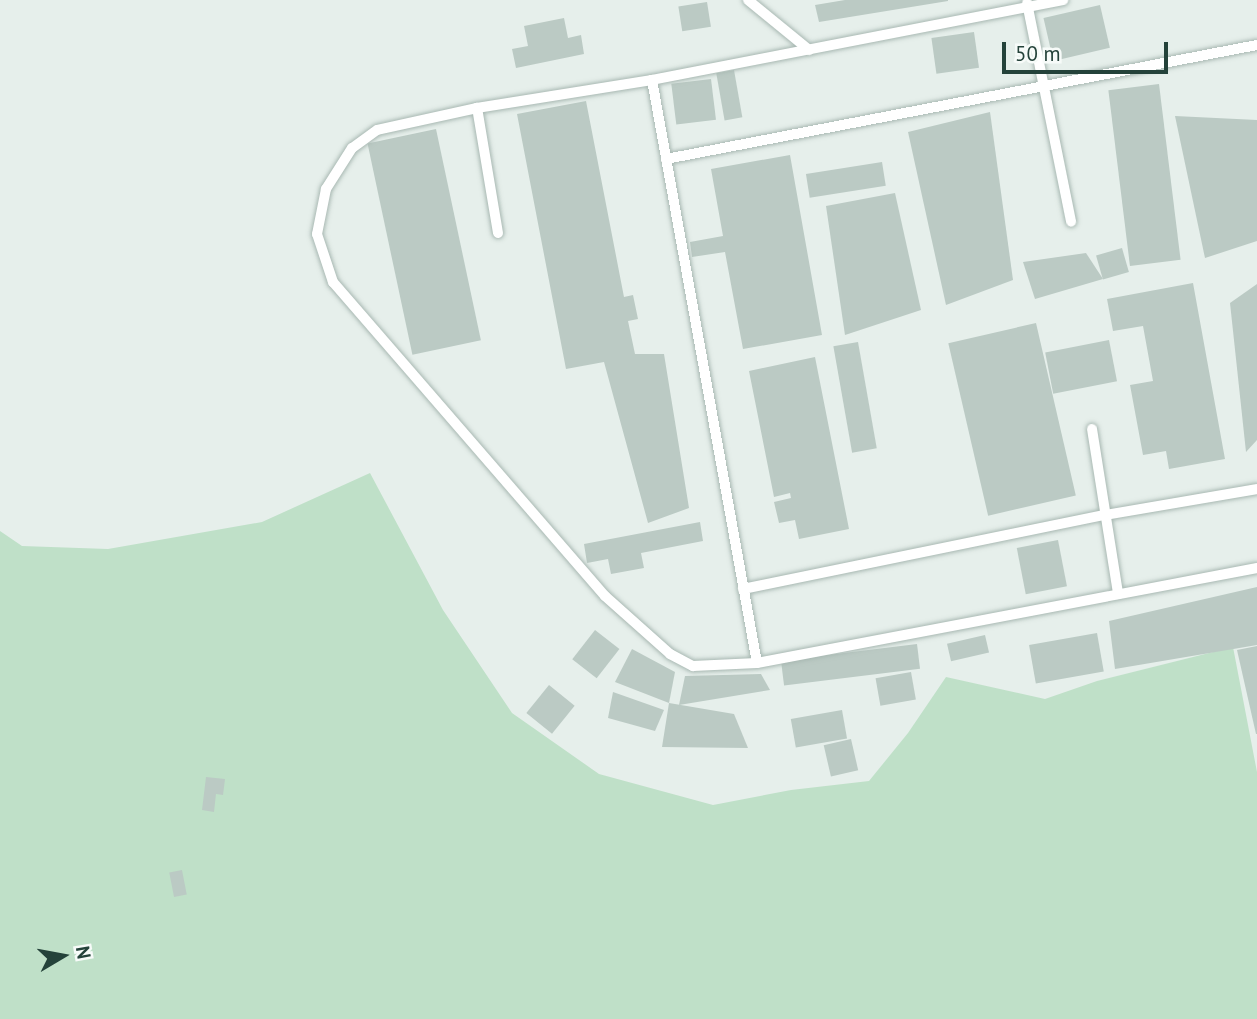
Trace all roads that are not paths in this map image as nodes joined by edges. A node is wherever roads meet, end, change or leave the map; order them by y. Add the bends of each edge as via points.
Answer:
1 (748, 0) edge
2 (1063, 0) edge
3 (1027, 3) edge
4 (1257, 45) edge
5 (809, 50) junction
6 (652, 80) junction
7 (1043, 86) junction
8 (477, 108) junction
9 (666, 159) junction
10 (1071, 222) dead end
11 (498, 233) dead end
12 (1092, 429) dead end
13 (1257, 489) edge
14 (1105, 515) junction
15 (1257, 568) edge
16 (743, 589) junction
17 (1118, 594) junction
18 (757, 663) junction

1 - 5 lane
2 - 3 lane
3 - 5 lane
3 - 7 lane
4 - 7 lane
5 - 6 lane
6 - 8 lane
6 - 9 lane
7 - 9 lane
7 - 10 lane
8 - 11 lane
8 - 18 lane via 377,130 352,148 326,189 317,233 333,282 614,605 670,654 693,666
9 - 16 lane
12 - 14 lane
13 - 14 lane
14 - 16 lane
14 - 17 lane
15 - 17 lane
16 - 18 lane
17 - 18 lane

